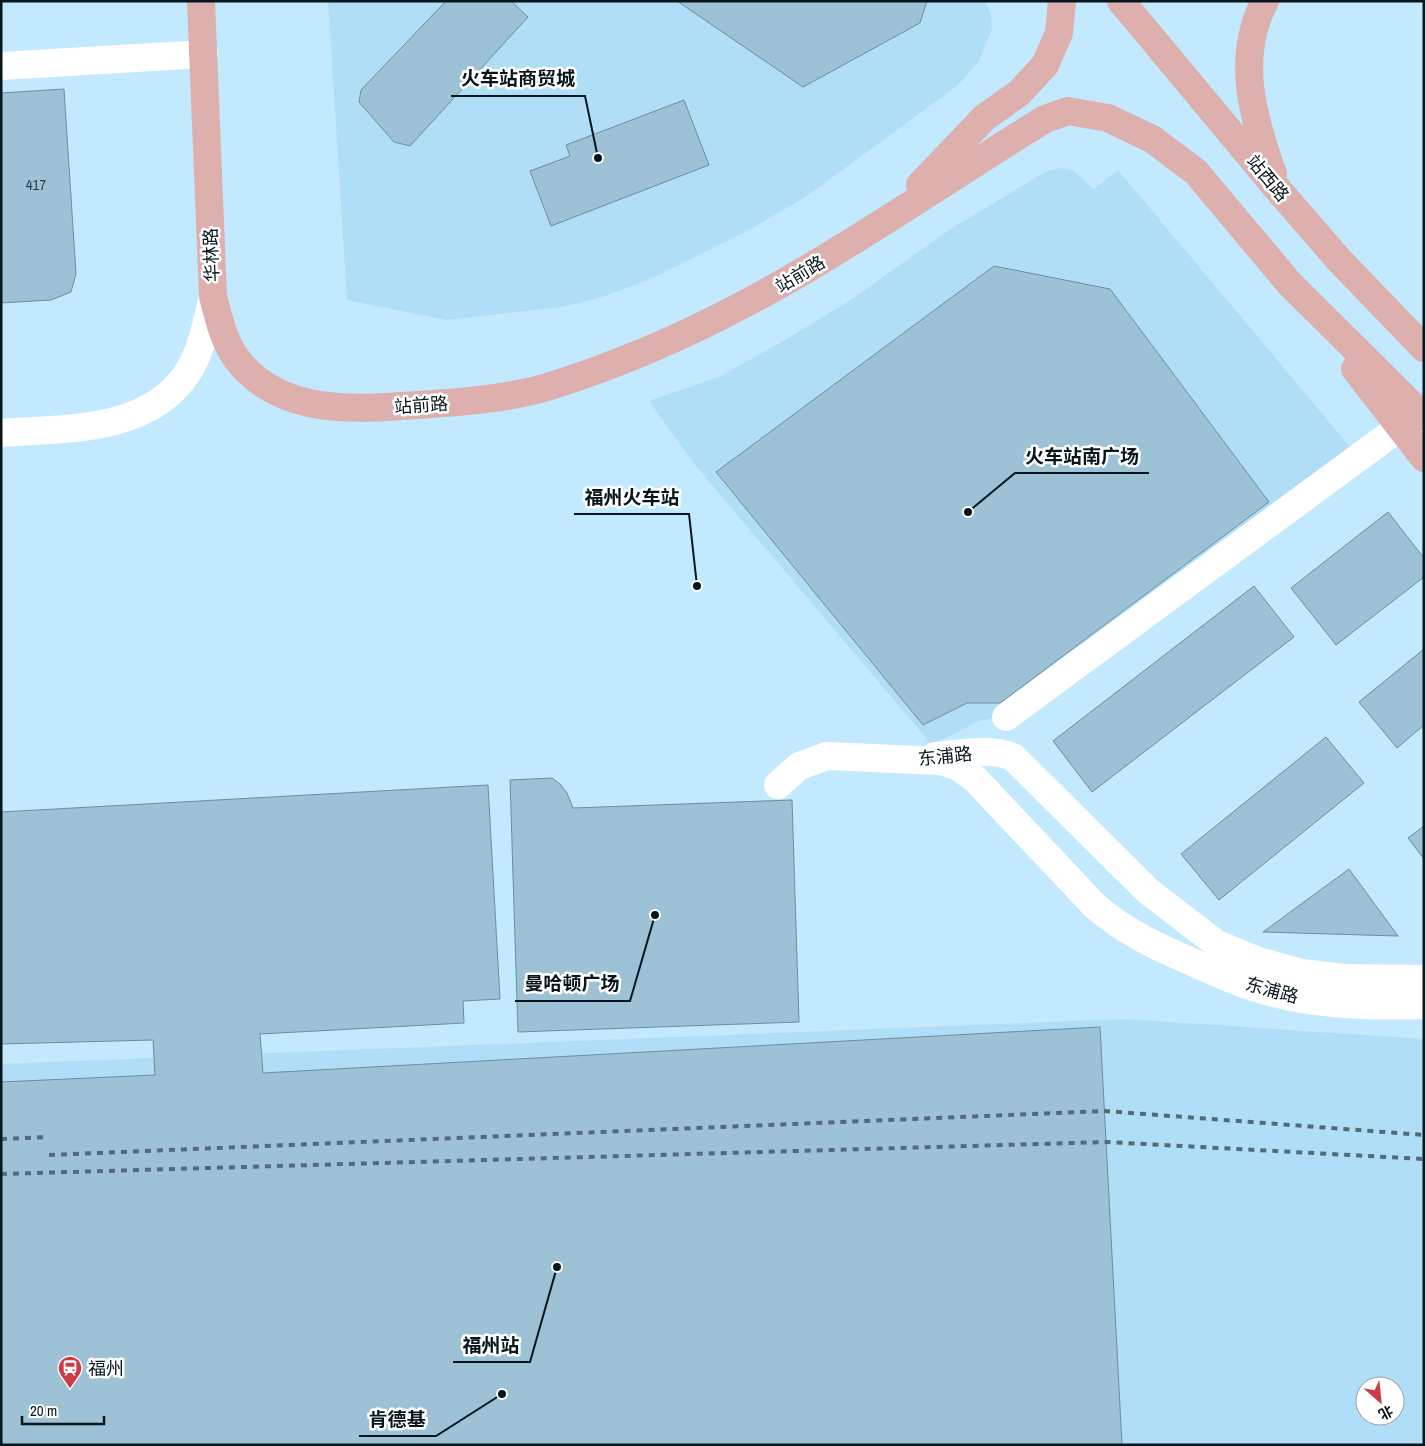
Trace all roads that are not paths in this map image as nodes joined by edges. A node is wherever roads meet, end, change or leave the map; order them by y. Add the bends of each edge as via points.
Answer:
1 (201, 1) edge
2 (1062, 1) edge
3 (1121, 1) edge
4 (1265, 1) edge
5 (204, 54) junction
6 (1, 66) edge
7 (1280, 192) junction
8 (888, 218) junction
9 (213, 296) junction
10 (1424, 348) edge
11 (367, 409) joint
12 (1412, 422) edge
13 (1, 433) edge
14 (1424, 458) edge
15 (1006, 717) dead end
16 (901, 760) junction
17 (778, 785) dead end
18 (1424, 979) edge
19 (1424, 1006) edge

1 - 5 main road, 华林路
2 - 8 main road via 1059,33 1045,65 1019,93 984,118
3 - 7 main road, 站西路
4 - 7 main road via 1257,16 1250,51 1250,90 1255,124
5 - 6 street
5 - 9 main road, 华林路
7 - 10 main road, 站西路
8 - 11 main road, 站前路 via 748,304 660,346 575,378 531,391 479,400
8 - 12 main road, 站前路 via 1045,119 1068,111 1108,118 1152,139 1196,172
9 - 11 main road, 华林路 via 233,353 260,382 303,403
9 - 13 street via 202,340 189,371 177,388 149,409 103,424
12 - 14 main road
12 - 15 street
16 - 17 street via 827,756 799,766
16 - 18 street, 东浦路 via 981,752 1013,757 1148,891 1198,932 1238,954 1302,973 1345,978
16 - 19 street, 东浦路 via 940,760 966,772 1095,906 1143,941 1223,976 1278,994 1335,1004

